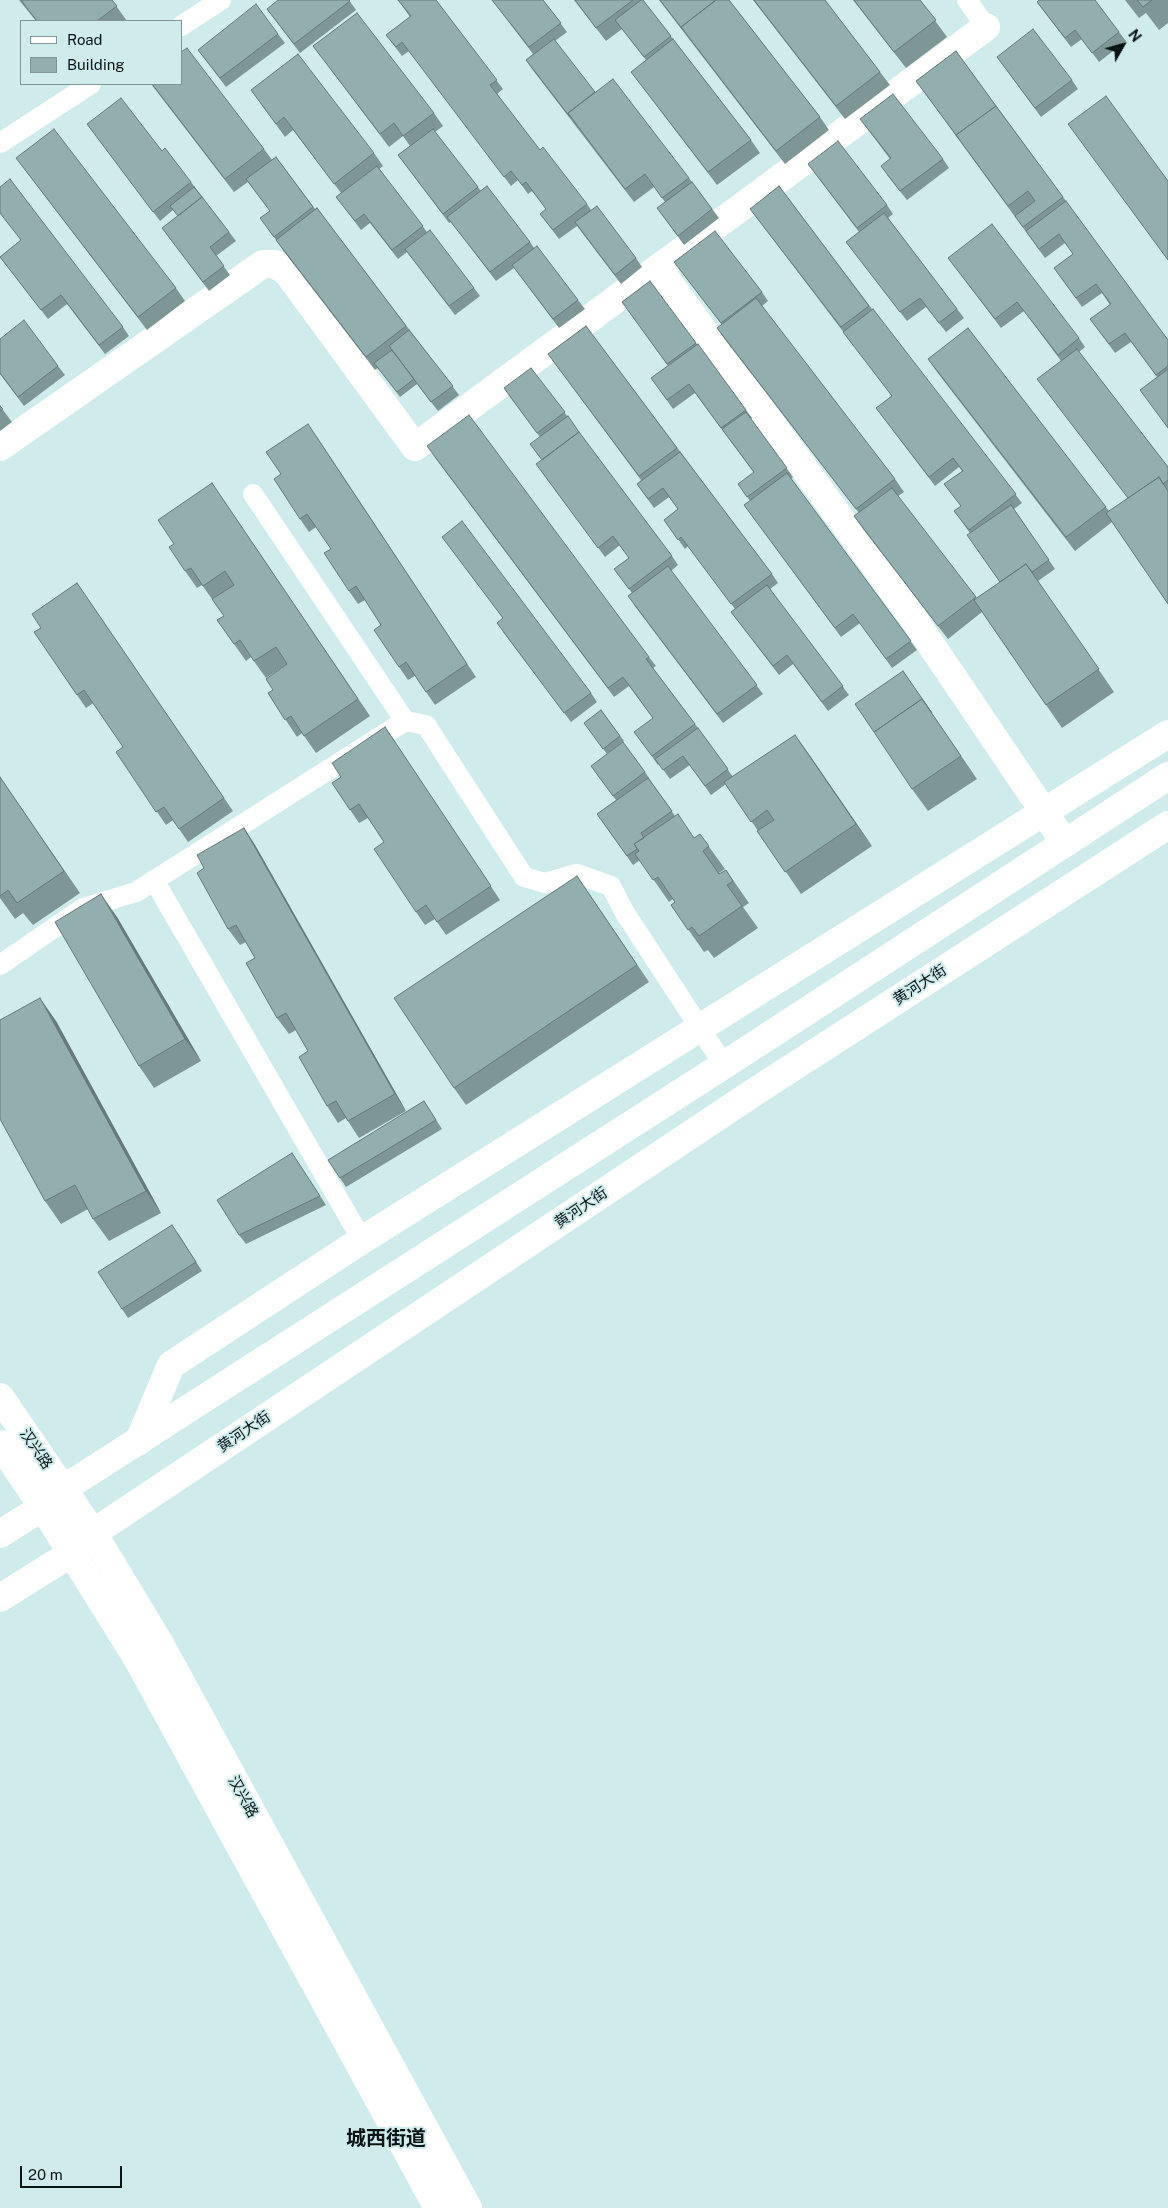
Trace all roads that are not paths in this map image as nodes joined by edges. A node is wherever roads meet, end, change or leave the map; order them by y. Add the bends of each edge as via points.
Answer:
1 (221, 0) edge
2 (967, 0) edge
3 (182, 25) edge
4 (986, 28) joint
5 (90, 85) edge
6 (0, 143) edge
7 (658, 268) junction
8 (0, 447) edge
9 (253, 494) dead end
10 (405, 721) junction
11 (1168, 734) edge
12 (1168, 776) edge
13 (1045, 813) junction
14 (1168, 825) edge
15 (1065, 843) junction
16 (154, 880) junction
17 (0, 965) edge
18 (700, 1029) junction
19 (724, 1065) junction
20 (362, 1240) junction
21 (0, 1397) edge
22 (139, 1441) junction
23 (0, 1444) edge
24 (63, 1489) junction
25 (43, 1507) junction
26 (93, 1533) junction
27 (0, 1534) edge
28 (72, 1553) junction
29 (0, 1598) edge
30 (438, 2208) edge
31 (468, 2208) edge

1 - 3 lane
2 - 4 lane
4 - 7 street
5 - 6 lane
7 - 8 street via 415,447 287,272 275,264 263,264
7 - 13 street via 913,618
9 - 10 lane
10 - 16 lane
10 - 18 lane via 426,725 524,877 545,883 577,874 611,886
11 - 13 street
12 - 15 street
13 - 15 street
13 - 18 street
14 - 26 street, 黄河大街 via 748,1096
15 - 19 street
16 - 17 lane via 136,892 83,908
16 - 20 lane
18 - 19 lane
18 - 20 street
19 - 22 street
20 - 22 street via 171,1365
21 - 24 street, 汉兴路
22 - 24 street
23 - 25 street, 汉兴路
24 - 25 street
24 - 26 street, 汉兴路
25 - 27 street
25 - 28 street, 汉兴路
26 - 28 street, 黄河大街
26 - 31 street, 汉兴路 via 160,1644
28 - 29 street, 黄河大街
28 - 30 street, 汉兴路 via 137,1658

